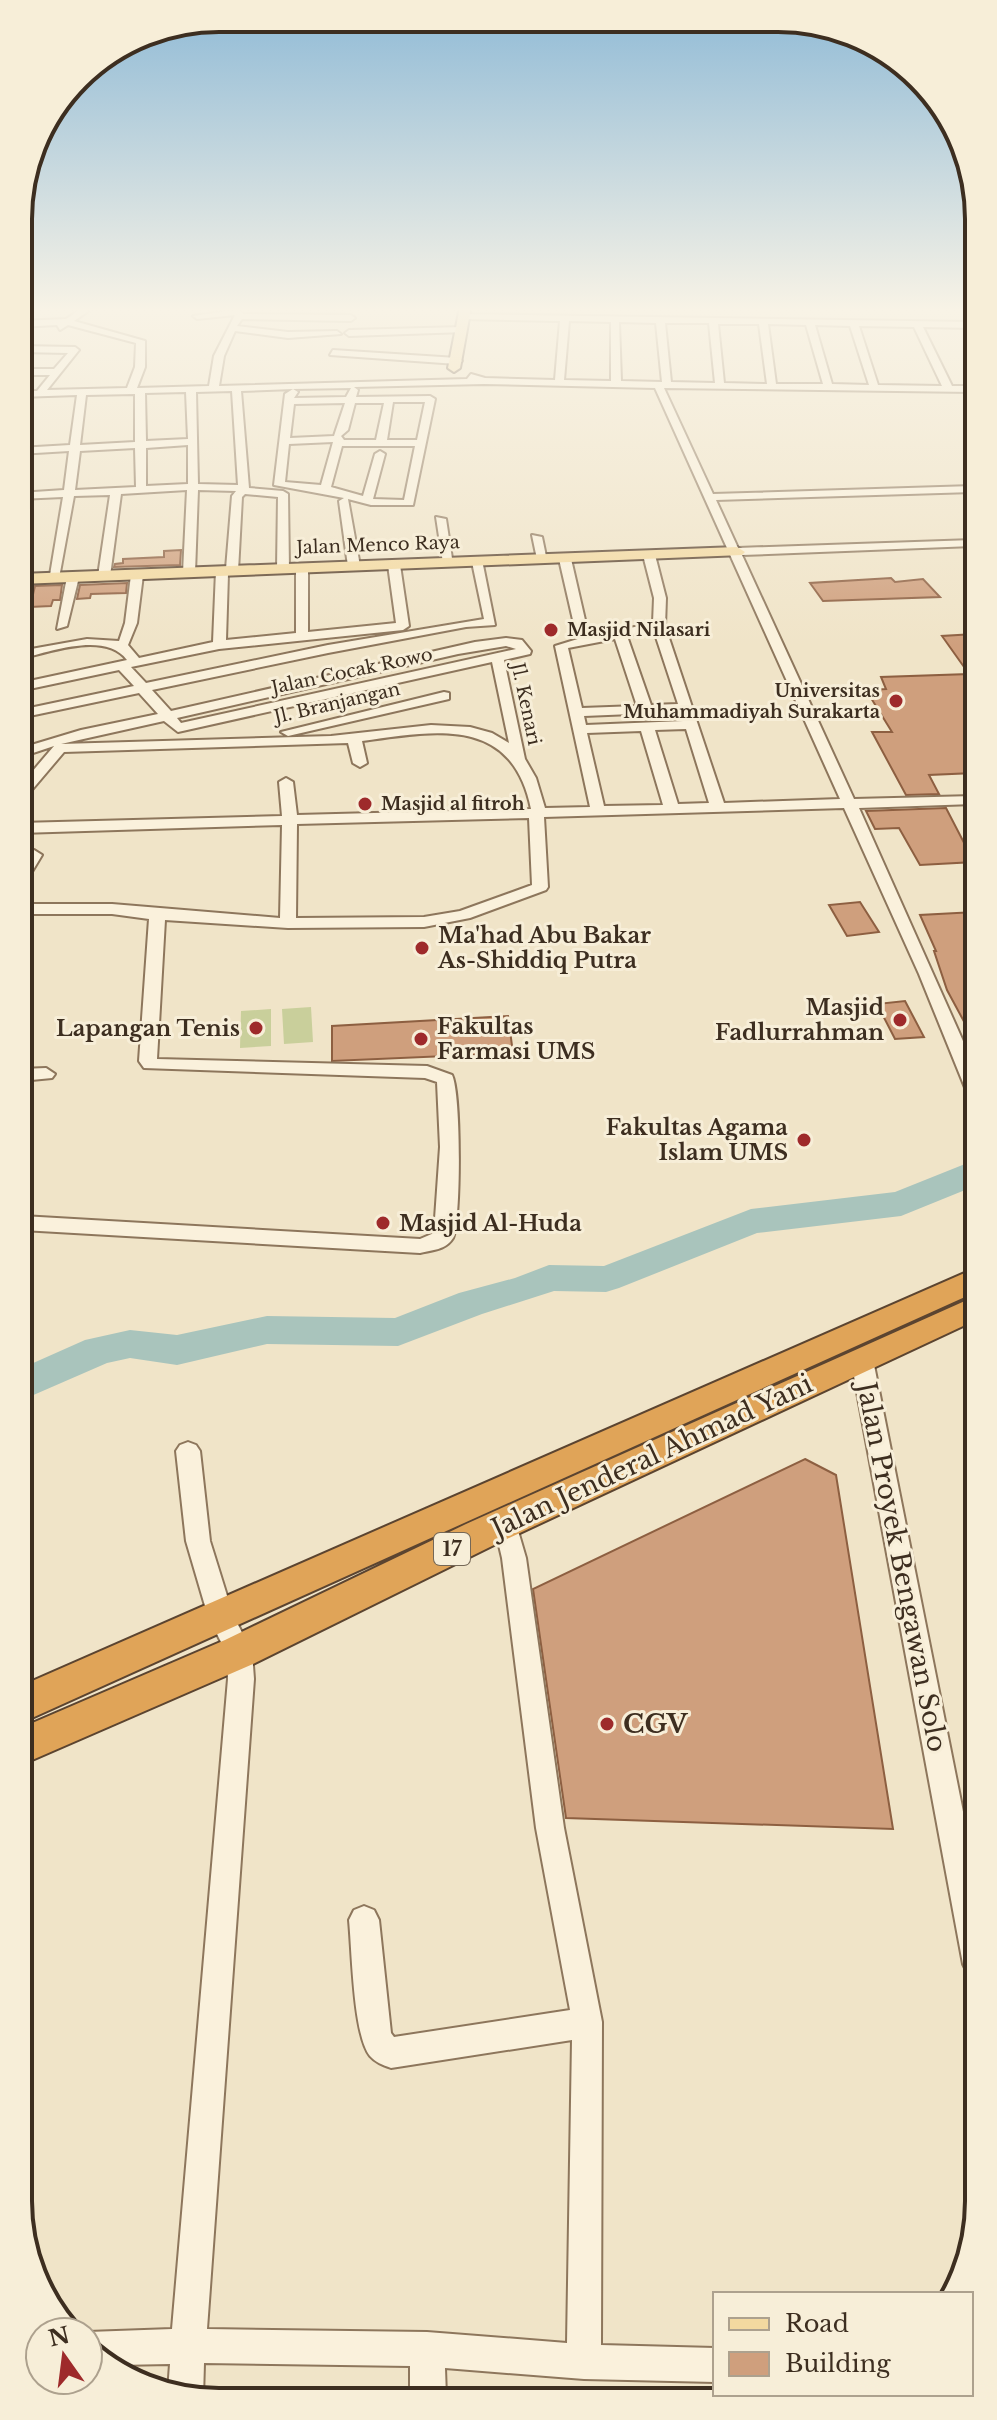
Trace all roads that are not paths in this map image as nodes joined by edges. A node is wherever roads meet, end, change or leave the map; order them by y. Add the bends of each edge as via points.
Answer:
1 (79, 420) edge
2 (139, 420) edge
3 (192, 420) edge
4 (239, 420) edge
5 (288, 420) edge
6 (336, 420) edge
7 (346, 420) edge
8 (385, 420) edge
9 (428, 420) edge
10 (677, 420) edge
11 (285, 441) junction
12 (193, 442) junction
13 (338, 442) junction
14 (141, 445) junction
15 (76, 448) junction
16 (380, 448) junction
17 (422, 449) junction
18 (32, 450) edge
19 (192, 487) junction
20 (325, 489) junction
21 (965, 489) edge
22 (141, 490) junction
23 (116, 491) junction
24 (70, 493) junction
25 (32, 495) edge
26 (711, 497) junction
27 (344, 501) dead end
28 (367, 501) junction
29 (440, 519) dead end
30 (536, 537) dead end
31 (965, 543) edge
32 (737, 552) junction
33 (649, 555) junction
34 (543, 559) junction
35 (565, 559) junction
36 (478, 562) junction
37 (449, 563) junction
38 (394, 565) junction
39 (354, 566) junction
40 (302, 568) junction
41 (283, 569) junction
42 (227, 571) junction
43 (189, 573) junction
44 (137, 575) junction
45 (104, 576) junction
46 (73, 577) junction
47 (53, 578) junction
48 (32, 579) edge
49 (61, 626) dead end
50 (659, 626) junction
51 (302, 634) junction
52 (620, 634) junction
53 (589, 641) junction
54 (125, 642) dead end
55 (219, 645) junction
56 (539, 648) junction
57 (32, 653) edge
58 (497, 657) junction
59 (129, 664) junction
60 (438, 670) junction
61 (32, 684) edge
62 (311, 685) junction
63 (143, 688) junction
64 (322, 695) junction
65 (685, 708) junction
66 (645, 709) junction
67 (32, 711) edge
68 (577, 712) junction
69 (446, 713) junction
70 (173, 722) junction
71 (693, 725) junction
72 (647, 727) junction
73 (579, 729) junction
74 (354, 738) junction
75 (237, 744) junction
76 (32, 748) edge
77 (60, 748) junction
78 (32, 750) edge
79 (519, 758) junction
80 (360, 763) dead end
81 (32, 781) edge
82 (286, 782) dead end
83 (965, 800) edge
84 (849, 805) junction
85 (718, 807) junction
86 (672, 809) junction
87 (598, 811) junction
88 (537, 813) junction
89 (290, 822) junction
90 (32, 828) edge
91 (34, 855) dead end
92 (32, 858) edge
93 (32, 909) edge
94 (157, 915) junction
95 (288, 923) junction
96 (965, 1066) edge
97 (46, 1074) dead end
98 (32, 1075) edge
99 (32, 1224) edge
100 (965, 1284) edge
101 (965, 1312) edge
102 (862, 1360) junction
103 (188, 1451) dead end
104 (482, 1523) junction
105 (221, 1616) junction
106 (239, 1652) junction
107 (32, 1700) edge
108 (32, 1742) edge
109 (965, 1896) edge
110 (364, 1920) dead end
111 (587, 2022) junction
112 (188, 2346) junction
113 (104, 2349) edge
114 (427, 2349) junction
115 (584, 2362) junction
116 (713, 2365) edge
117 (186, 2385) edge
118 (428, 2388) edge

1 - 15 street
2 - 14 street
3 - 12 street
4 - 19 street via 245,487
5 - 11 street
6 - 13 street
7 - 13 street
8 - 16 street
9 - 17 street
10 - 26 street
11 - 13 street
11 - 20 street via 281,486
12 - 14 street
12 - 19 street
13 - 16 street
13 - 20 street
14 - 15 street
14 - 22 street
15 - 18 street
15 - 24 street
16 - 17 street
16 - 28 street
17 - 28 street via 409,503
19 - 22 street
19 - 43 street
20 - 28 street
21 - 26 street
22 - 23 street
23 - 24 street
23 - 45 street
24 - 25 street
24 - 47 street
26 - 32 street
27 - 39 street
29 - 37 street
30 - 34 street
31 - 32 street
32 - 33 main road, Jalan Menco Raya
32 - 84 street
33 - 35 main road, Jalan Menco Raya
33 - 50 street via 660,598
34 - 35 main road, Jalan Menco Raya
34 - 36 main road, Jalan Menco Raya
35 - 53 street
36 - 37 main road, Jalan Menco Raya
36 - 63 street via 491,622
37 - 38 main road, Jalan Menco Raya
38 - 39 main road, Jalan Menco Raya
38 - 51 street via 403,626
39 - 40 main road, Jalan Menco Raya
40 - 41 main road, Jalan Menco Raya
40 - 51 street
41 - 42 main road, Jalan Menco Raya
41 - 42 street via 283,494 243,491 237,494
42 - 43 main road, Jalan Menco Raya
42 - 55 street
43 - 44 main road, Jalan Menco Raya
44 - 45 main road, Jalan Menco Raya
44 - 54 street
45 - 46 main road, Jalan Menco Raya
46 - 47 main road, Jalan Menco Raya
46 - 49 street
47 - 48 main road, Jalan Menco Raya
50 - 52 street
50 - 65 street
51 - 55 street
52 - 53 street
52 - 66 street
53 - 56 street
55 - 59 street
56 - 58 street, Jalan Cocak Rowo
56 - 62 street via 499,644
56 - 68 street
57 - 59 street via 109,644 122,647
58 - 60 street, Jalan Cocak Rowo
58 - 79 street, Jl. Kenari
59 - 61 street
59 - 63 street
60 - 64 street, Jalan Cocak Rowo
60 - 69 street
62 - 64 street
62 - 70 street
63 - 67 street
63 - 70 street
64 - 70 street, Jalan Cocak Rowo
65 - 66 street
65 - 71 street
66 - 68 street
68 - 73 street
69 - 74 street
69 - 75 street, Jl. Branjangan
69 - 79 street
70 - 76 street
71 - 72 street
71 - 85 street
72 - 73 street
72 - 86 street
73 - 87 street
74 - 75 street
74 - 80 street
75 - 77 street
77 - 78 street
77 - 81 street
79 - 88 street, Jl. Kenari via 533,787
82 - 89 street
83 - 84 street
84 - 85 street
84 - 96 street
85 - 86 street
86 - 87 street
87 - 88 street
88 - 89 street
88 - 95 street, Jl. Kenari via 542,882 534,891 435,922
89 - 90 street
89 - 95 street
91 - 92 street
93 - 94 street, Jl. Kenari
94 - 95 street, Jl. Kenari
94 - 99 street via 150,1064 427,1072 446,1079 450,1147 444,1235 420,1246
97 - 98 street
100 - 104 highway, Jalan Jenderal Ahmad Yani / 17
101 - 102 highway, Jalan Jenderal Ahmad Yani / 17
102 - 104 highway, Jalan Jenderal Ahmad Yani / 17
102 - 109 street, Jalan Proyek Bengawan Solo
103 - 105 street via 198,1541
104 - 105 highway, Jalan Jenderal Ahmad Yani / 17
104 - 106 highway, Jalan Jenderal Ahmad Yani / 17
104 - 111 street via 514,1558 550,1828
105 - 106 street
105 - 107 highway, Jalan Jenderal Ahmad Yani / 17
106 - 108 highway, Jalan Jenderal Ahmad Yani / 17
106 - 112 street
110 - 111 street via 376,2037 391,2053
111 - 115 street
112 - 113 street
112 - 114 street
112 - 117 street
114 - 115 street
114 - 118 street
115 - 116 street

